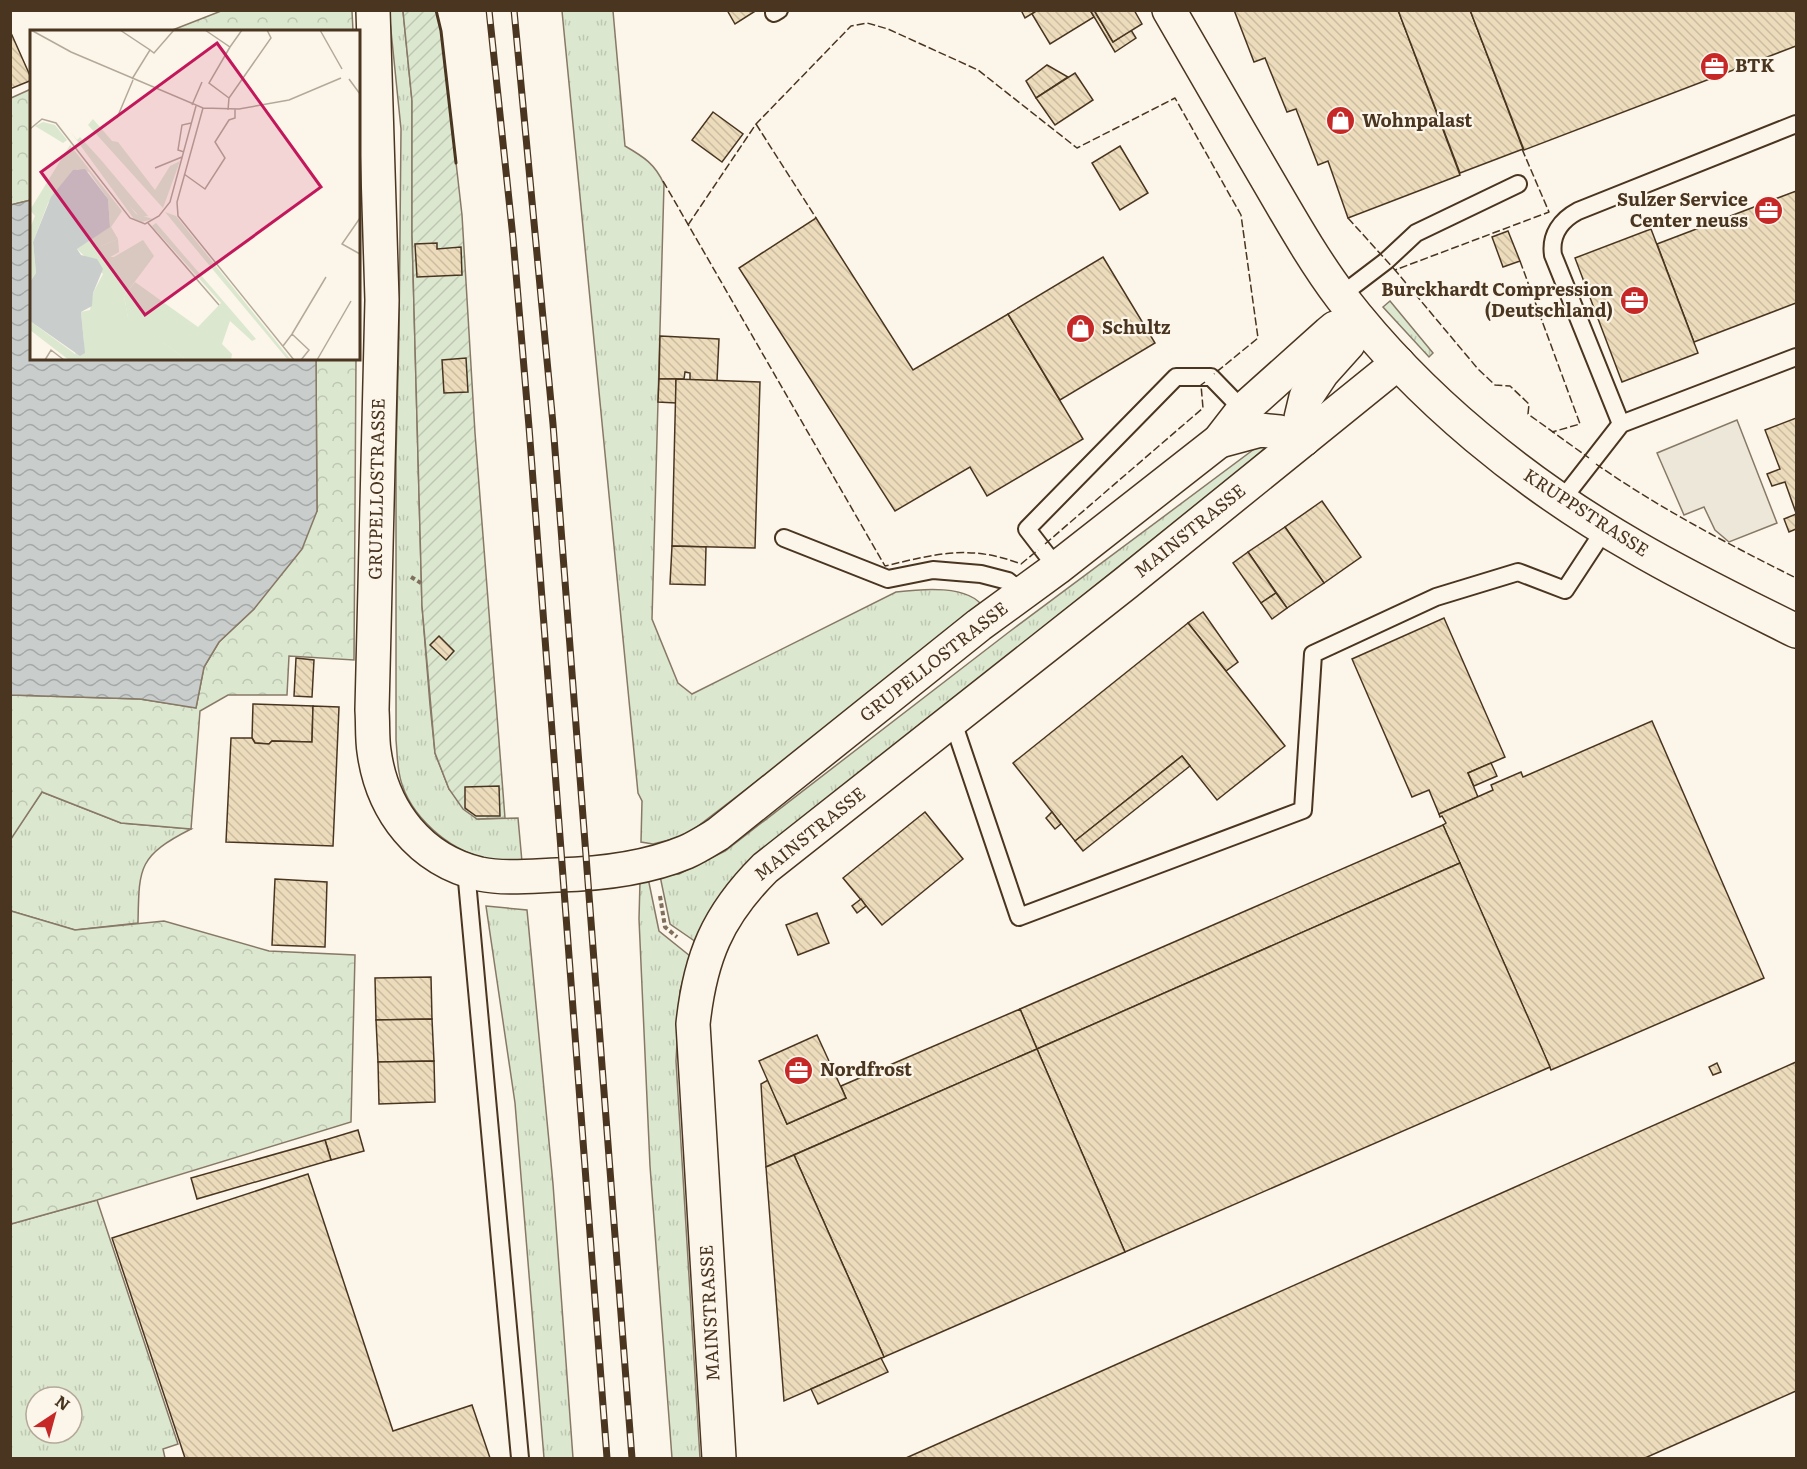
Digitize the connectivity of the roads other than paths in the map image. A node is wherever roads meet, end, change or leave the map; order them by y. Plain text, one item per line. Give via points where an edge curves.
1 (373, 10) edge
2 (1169, 10) edge
3 (1797, 124) edge
4 (1518, 183) dead end
5 (1350, 308) junction
6 (1797, 357) edge
7 (1398, 363) junction
8 (1243, 410) junction
9 (1621, 424) junction
10 (1304, 439) junction
11 (1219, 441) junction
12 (1561, 501) junction
13 (1605, 529) junction
14 (784, 538) dead end
15 (1057, 568) junction
16 (1023, 593) junction
17 (1797, 631) edge
18 (952, 719) junction
19 (466, 870) junction
20 (520, 1458) edge
21 (718, 1458) edge

1 - 19 street, GRUPELLOSTRASSE via 382,300 374,751 380,781 397,817 434,856
2 - 5 street via 1304,241
3 - 9 lane via 1578,211 1558,228 1553,255
4 - 5 lane via 1416,233 1386,261
5 - 7 street
5 - 8 street, GRUPELLOSTRASSE via 1335,328
5 - 10 street via 1348,344 1306,397 1301,418
6 - 9 lane
7 - 10 street, MAINSTRASSE
7 - 12 street, KRUPPSTRASSE via 1474,434
8 - 11 street, GRUPELLOSTRASSE
8 - 15 lane via 1211,377 1176,377 1027,529
9 - 12 lane
10 - 11 street, GRUPELLOSTRASSE via 1260,430
10 - 18 street, MAINSTRASSE
11 - 15 street, GRUPELLOSTRASSE
12 - 13 street, KRUPPSTRASSE
13 - 17 street, KRUPPSTRASSE via 1711,589
13 - 18 lane via 1566,590 1518,572 1436,597 1313,654 1303,810 1019,917
14 - 16 lane via 888,579 933,570 981,574 1008,581
15 - 16 street, GRUPELLOSTRASSE
16 - 19 street, GRUPELLOSTRASSE via 718,834 688,851 647,865 583,875 523,877
18 - 21 street, MAINSTRASSE via 757,876 724,917 705,961 693,1024
19 - 20 lane

